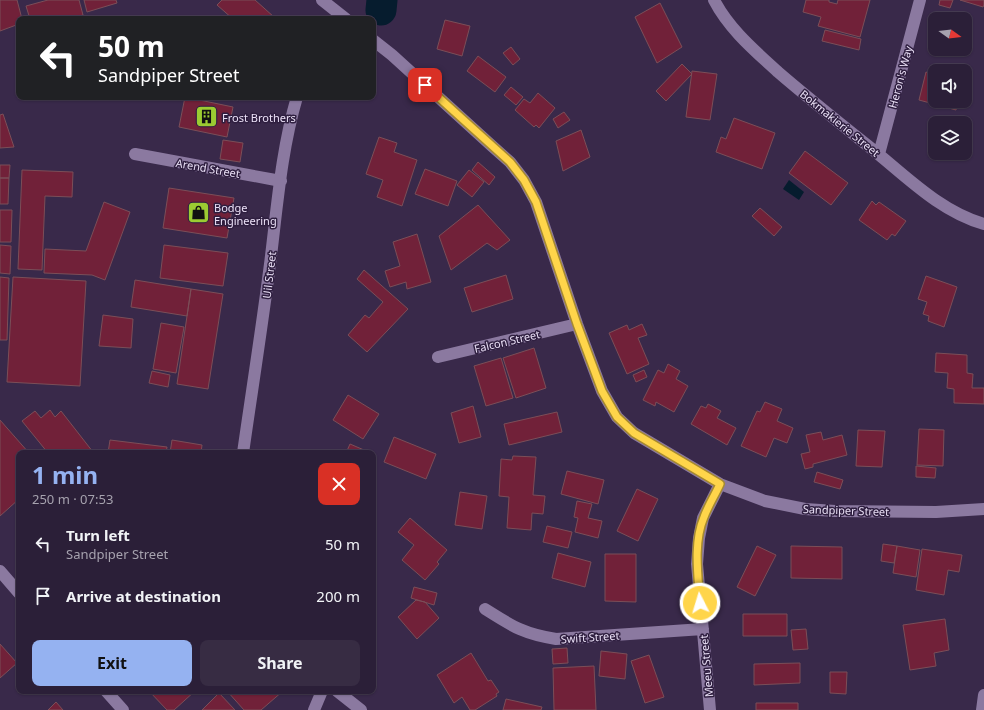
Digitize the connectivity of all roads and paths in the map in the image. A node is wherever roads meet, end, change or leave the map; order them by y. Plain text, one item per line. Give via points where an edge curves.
1 (322, 0) edge
2 (714, 0) edge
3 (920, 0) edge
4 (338, 16) edge
5 (376, 42) edge
6 (295, 100) edge
7 (135, 154) dead end
8 (879, 154) junction
9 (281, 181) junction
10 (984, 224) edge
11 (577, 324) junction
12 (438, 357) dead end
13 (243, 450) edge
14 (720, 484) junction
15 (984, 509) edge
16 (0, 571) edge
17 (16, 590) edge
18 (485, 609) dead end
19 (703, 629) junction
20 (109, 694) edge
21 (321, 694) edge
22 (341, 694) edge
23 (984, 695) edge
24 (123, 710) edge
25 (314, 710) edge
26 (362, 710) edge
27 (710, 710) edge
28 (982, 710) edge

1 - 4 street
2 - 8 street, Bokmakierie Street via 733,29 756,53
3 - 8 street, Heron's Way
5 - 11 street, Sandpiper Street via 510,162 524,180 536,202
6 - 9 street, Uil Street
7 - 9 street, Arend Street
8 - 10 street, Bokmakierie Street via 923,192
9 - 13 street, Uil Street
11 - 12 street, Falcon Street
11 - 14 street, Sandpiper Street via 602,391 617,417 634,433
14 - 15 street, Sandpiper Street via 766,501 835,512 936,512
14 - 19 street, Meeu Street via 703,518 699,538 697,564
16 - 17 street
18 - 19 street, Swift Street via 516,629 533,636 556,639
19 - 27 street, Meeu Street
20 - 24 street
21 - 25 street
22 - 26 street
23 - 28 street

